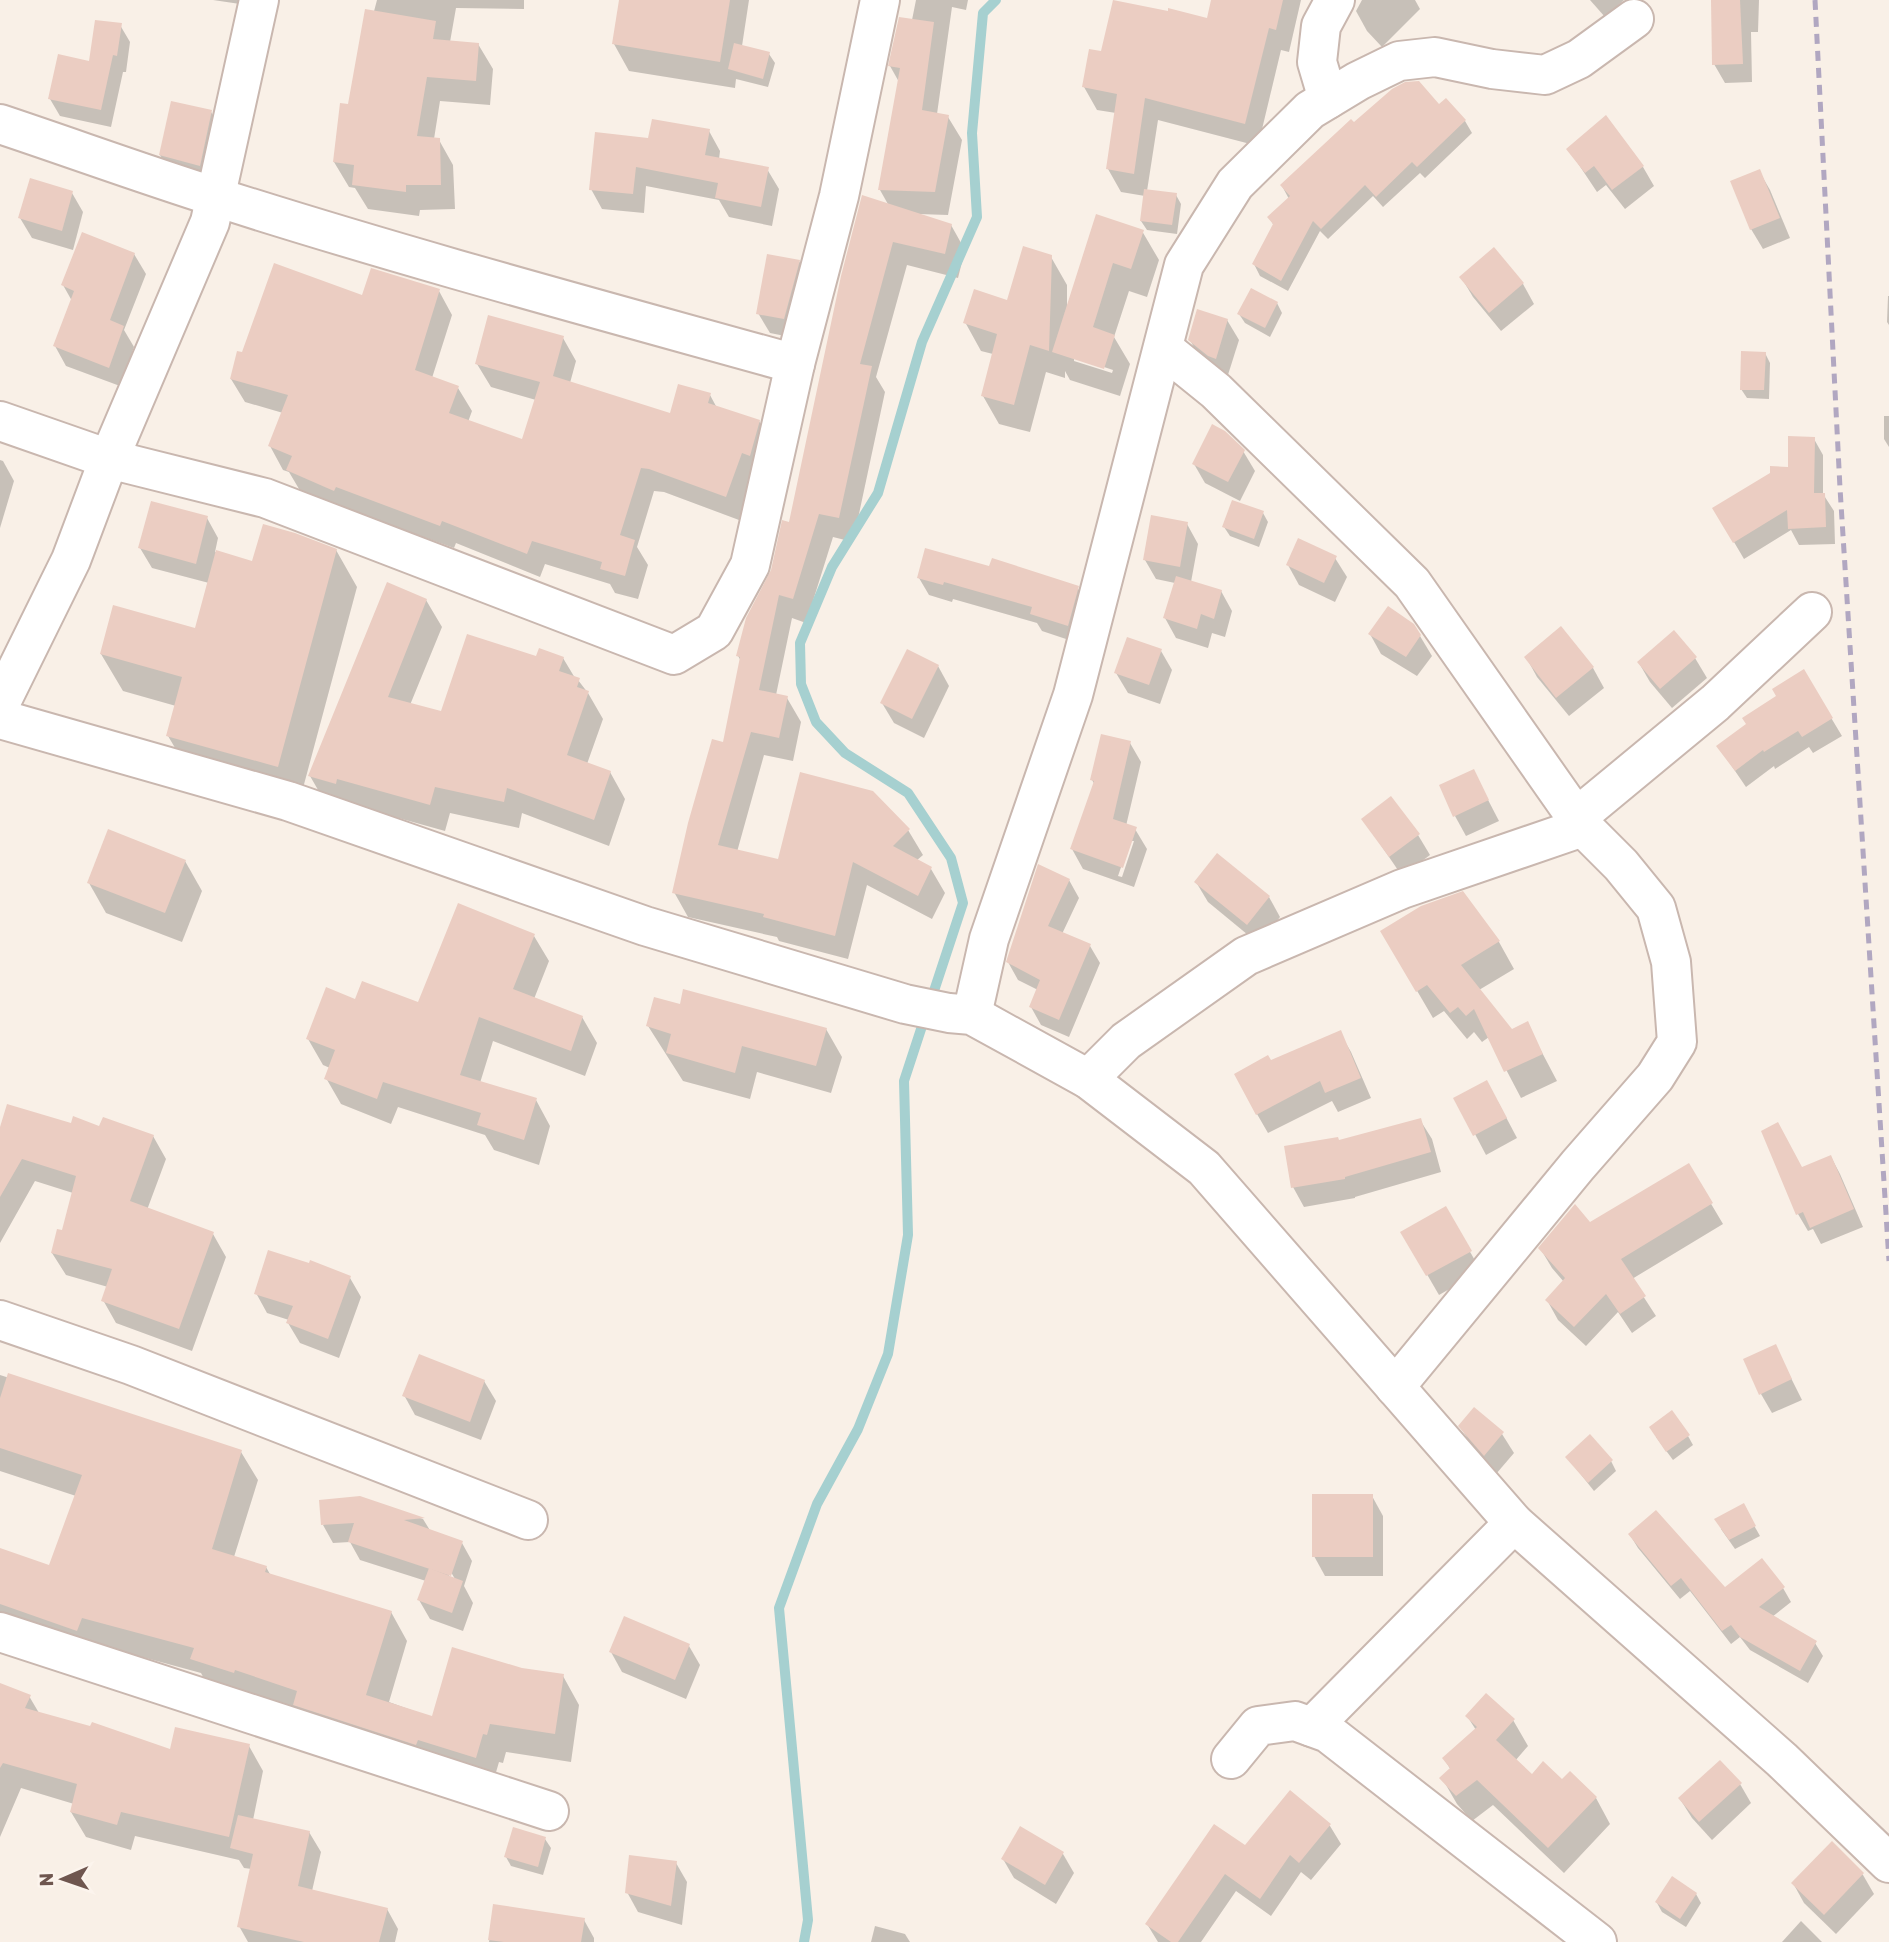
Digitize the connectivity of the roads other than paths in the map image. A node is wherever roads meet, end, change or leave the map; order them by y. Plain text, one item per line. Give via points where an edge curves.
1 (259, 0) edge
2 (880, 0) edge
3 (1335, 0) edge
4 (1634, 19) dead end
5 (1328, 99) junction
6 (0, 124) edge
7 (216, 197) junction
8 (1164, 349) junction
9 (795, 364) junction
10 (0, 421) edge
11 (109, 459) junction
12 (1812, 612) dead end
13 (0, 704) edge
14 (0, 719) edge
15 (1580, 822) junction
16 (960, 1014) junction
17 (1088, 1079) junction
18 (0, 1320) edge
19 (1395, 1387) junction
20 (528, 1520) dead end
21 (1514, 1523) junction
22 (0, 1632) edge
23 (1312, 1727) junction
24 (1231, 1759) dead end
25 (549, 1811) dead end
26 (1889, 1863) edge
27 (1597, 1942) edge

1 - 7 street
2 - 9 street via 839,196
3 - 5 street via 1321,26 1317,62
4 - 5 street via 1579,59 1545,75 1435,57 1399,61
5 - 8 street via 1310,110 1236,184 1184,265
6 - 7 street
7 - 9 street via 490,280
7 - 11 street via 210,222
8 - 15 street via 1216,391 1412,583
8 - 16 street via 1073,695
9 - 11 street via 750,565 714,631 674,655 265,498
10 - 11 street
11 - 13 street via 71,560
12 - 15 street
14 - 16 street via 288,801 645,926 905,1004
15 - 17 street via 1402,889 1246,956 1126,1041
15 - 19 street via 1656,908 1671,962 1677,1042 1655,1077
16 - 17 street
17 - 19 street via 1204,1168
18 - 20 street via 131,1365
19 - 21 street
21 - 23 street
21 - 26 street via 1782,1760
22 - 25 street
23 - 24 street via 1294,1721 1258,1726
23 - 27 street via 1328,1732

